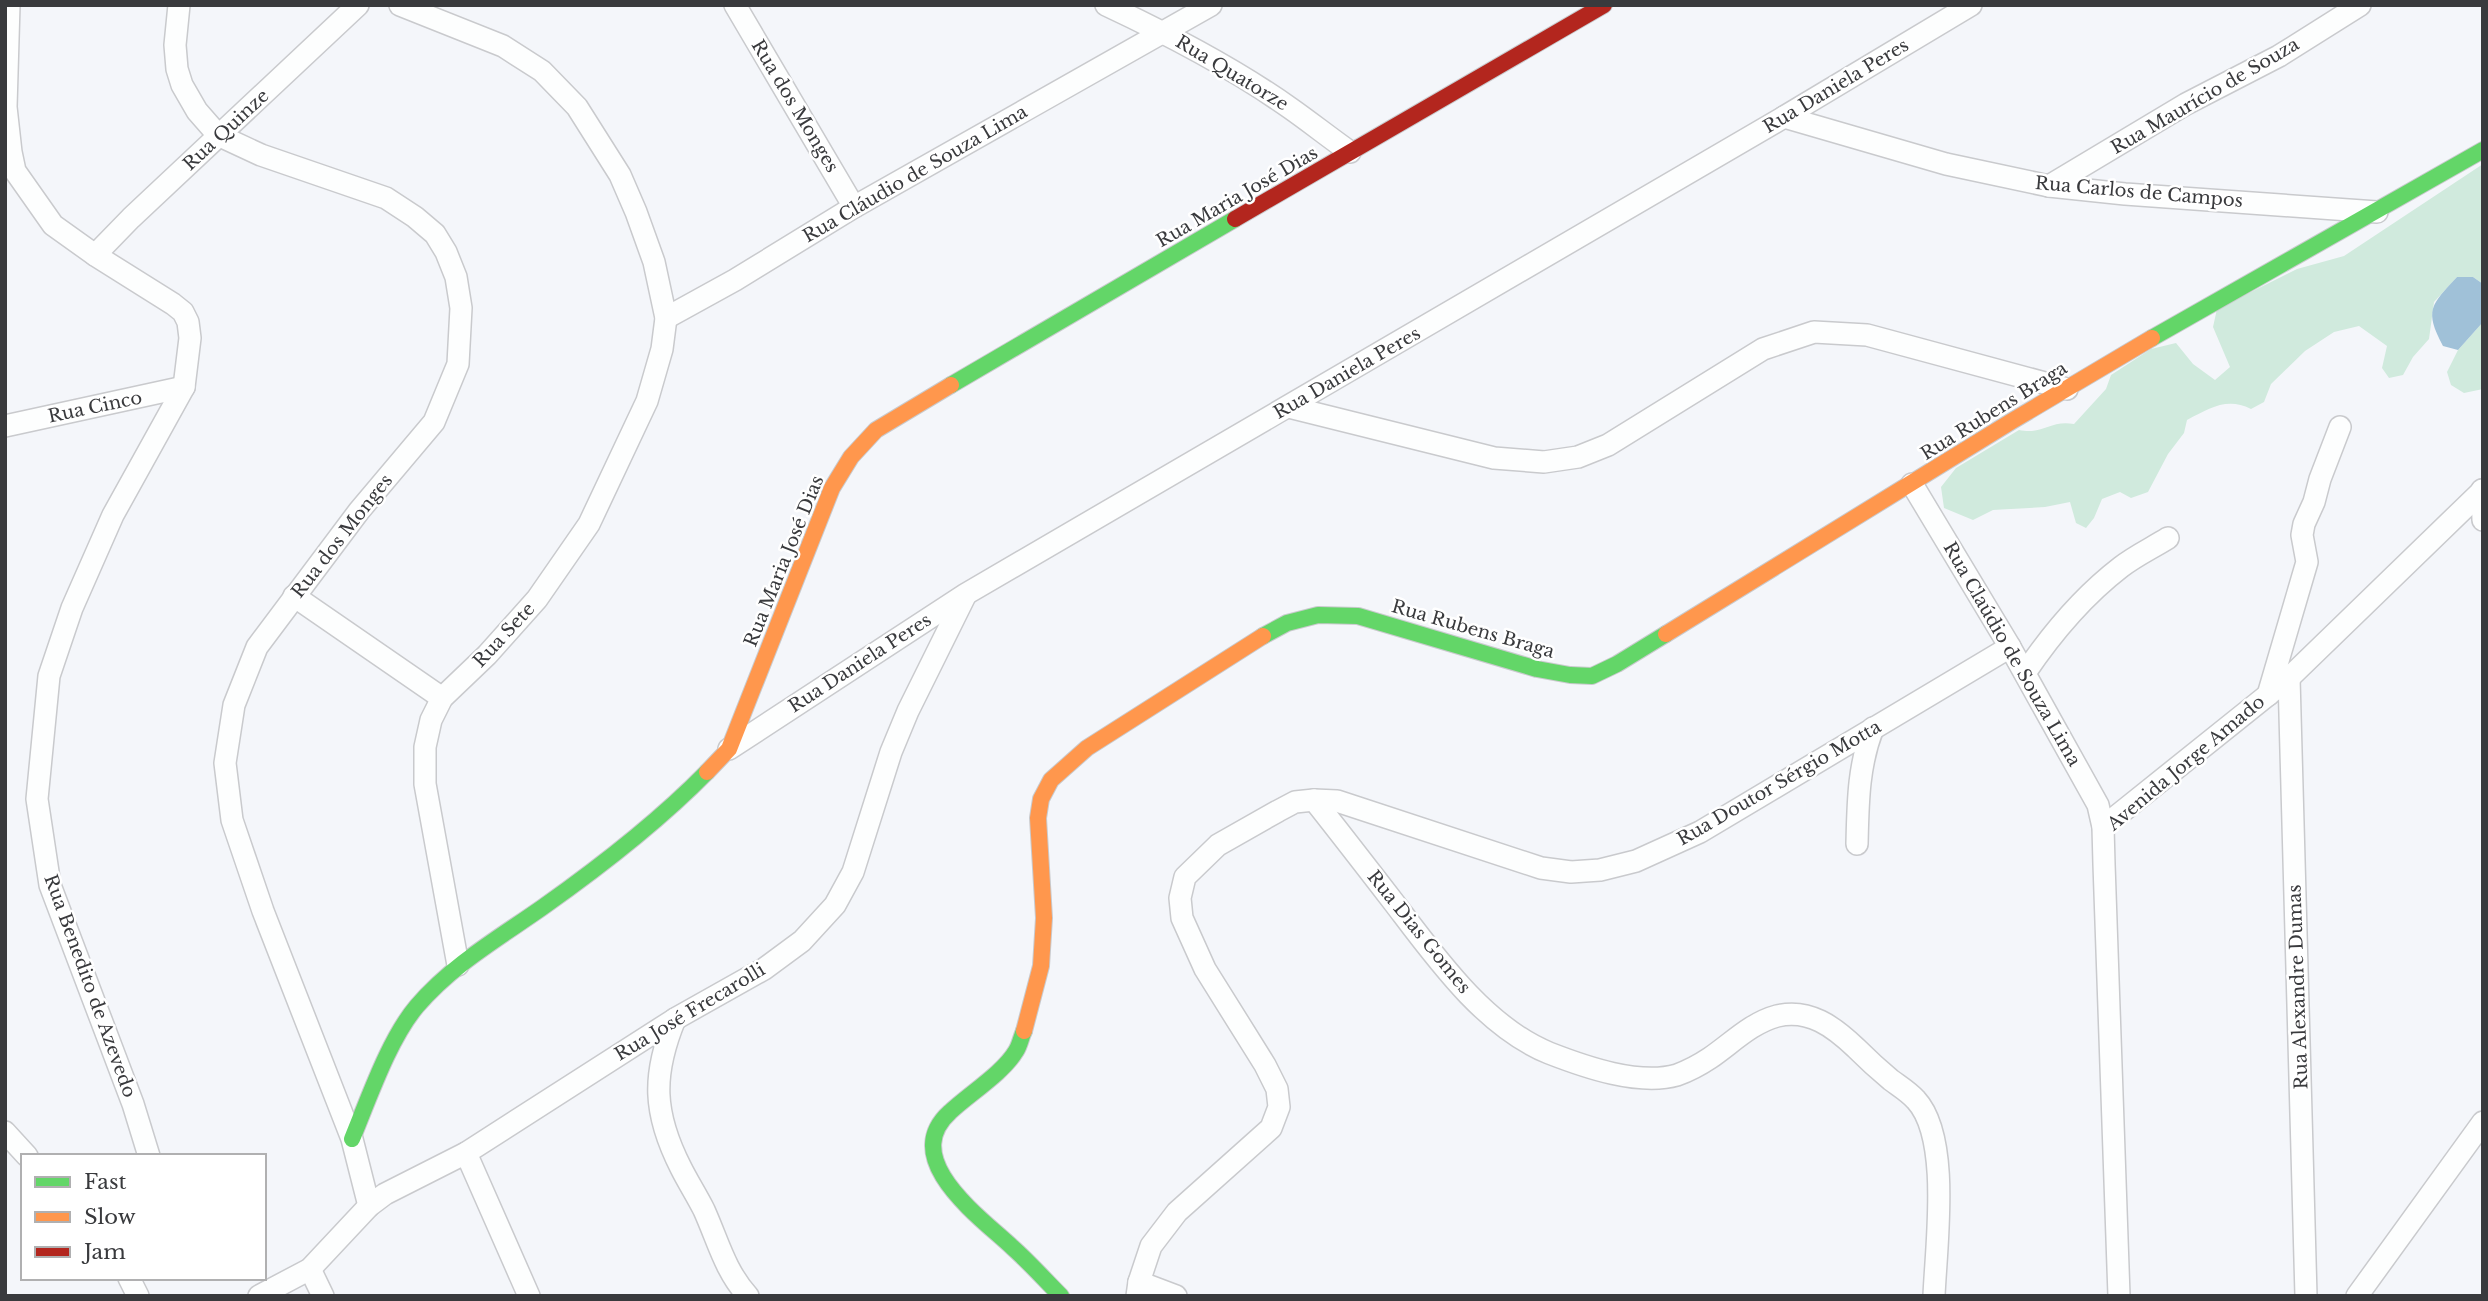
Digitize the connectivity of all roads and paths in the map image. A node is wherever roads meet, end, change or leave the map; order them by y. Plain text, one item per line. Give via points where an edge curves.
1 (9, 5) edge
2 (179, 5) edge
3 (358, 5) edge
4 (400, 5) edge
5 (735, 5) edge
6 (1107, 5) edge
7 (1211, 5) edge
8 (1604, 5) edge
9 (1971, 5) edge
10 (2360, 5) edge
11 (1164, 32) junction
12 (1784, 117) junction
13 (218, 135) junction
14 (2483, 150) edge
15 (1350, 152) junction
16 (2049, 186) junction
17 (855, 207) junction
18 (2377, 212) junction
19 (95, 255) junction
20 (666, 318) junction
21 (184, 387) junction
22 (2067, 389) junction
23 (1289, 407) junction
24 (5, 426) edge
25 (2340, 427) dead end
26 (1912, 484) junction
27 (2483, 490) edge
28 (2483, 520) edge
29 (2168, 538) dead end
30 (966, 594) junction
31 (294, 596) junction
32 (2010, 647) junction
33 (2025, 673) junction
34 (2289, 678) junction
35 (2268, 695) junction
36 (442, 698) junction
37 (1873, 729) junction
38 (729, 749) junction
39 (1314, 800) junction
40 (2103, 827) junction
41 (1857, 844) dead end
42 (458, 965) junction
43 (675, 1018) junction
44 (2483, 1122) edge
45 (5, 1132) edge
46 (352, 1139) junction
47 (466, 1153) junction
48 (25, 1154) edge
49 (148, 1154) edge
50 (369, 1206) junction
51 (310, 1269) junction
52 (131, 1280) edge
53 (1138, 1289) edge
54 (138, 1296) edge
55 (259, 1296) edge
56 (323, 1296) edge
57 (530, 1296) edge
58 (748, 1296) edge
59 (1061, 1296) edge
60 (1176, 1296) edge
61 (1934, 1296) edge
62 (2119, 1296) edge
63 (2306, 1296) edge
64 (2357, 1296) edge

1 - 19 street, Rua Benedito de Azevedo via 6,107 15,171 53,225
2 - 13 street, Rua dos Monges via 177,69 197,111
3 - 13 street, Rua Quinze
4 - 20 street via 503,46 542,71 577,107 620,175 636,212 654,262
5 - 17 street, Rua dos Monges
6 - 11 street, Rua Quatorze
7 - 11 street, Rua Cláudio de Souza Lima
8 - 15 street, Rua Maria José Dias
9 - 12 street, Rua Daniela Peres
10 - 16 street, Rua Maurício de Souza
11 - 15 street, Rua Quatorze via 1289,107
11 - 17 street, Rua Cláudio de Souza Lima
12 - 16 street, Rua Carlos de Campos via 1946,164
12 - 23 street, Rua Daniela Peres
13 - 19 street, Rua Quinze
13 - 31 street, Rua dos Monges via 261,155 386,198 435,234 456,277 461,308 458,364 434,422
14 - 18 street, Rua Rubens Braga
15 - 38 street, Rua Maria José Dias via 876,430 851,457 832,488
16 - 18 street, Rua Carlos de Campos
17 - 20 street, Rua Cláudio de Souza Lima
18 - 22 street, Rua Rubens Braga
19 - 21 street, Rua Benedito de Azevedo via 183,312 190,338
20 - 36 street, Rua Sete via 647,401 589,524 537,599
21 - 24 street, Rua Cinco
21 - 49 street, Rua Benedito de Azevedo via 113,515 72,608 49,676 37,799 50,885
22 - 23 street via 1867,335 1814,332 1763,349 1608,445 1578,457 1544,462 1494,458
22 - 26 street, Rua Rubens Braga
23 - 30 street, Rua Daniela Peres
25 - 35 street via 2304,524 2306,562
26 - 32 street, Rua Claúdio de Souza Lima
26 - 59 street, Rua Rubens Braga via 1592,676 1537,669 1358,616 1318,615 1287,623 1253,641 1087,748 1051,780 1038,818 1044,918 1041,966 1029,1017 1016,1051 935,1130 933,1149 943,1178 959,1199
27 - 28 street
27 - 34 street, Avenida Jorge Amado
29 - 33 street via 2122,566 2084,598
30 - 38 street, Rua Daniela Peres
30 - 43 street, Rua José Frecarolli via 908,711 853,872 835,905 802,941 764,969
31 - 36 street
31 - 46 street, Rua dos Monges via 257,647 234,705 225,763 232,820
32 - 33 street, Rua Claúdio de Souza Lima
32 - 37 street, Rua Doutor Sérgio Motta
33 - 40 street, Rua Claúdio de Souza Lima via 2098,805
34 - 35 street, Avenida Jorge Amado
34 - 63 street, Rua Alexandre Dumas
35 - 40 street, Avenida Jorge Amado
36 - 42 street, Rua Sete via 425,747 425,784
37 - 39 street, Rua Doutor Sérgio Motta via 1700,832 1636,861 1600,870 1541,868 1337,801
37 - 41 street via 1860,773
38 - 42 street, Rua Maria José Dias via 634,839
39 - 53 street, Rua Doutor Sérgio Motta via 1286,807 1218,845 1185,877 1182,918 1205,970 1265,1065 1277,1089 1279,1107 1271,1128 1177,1212 1151,1246
39 - 61 street, Rua Dias Gomes via 1435,957 1516,1037 1549,1053 1617,1075 1652,1078 1677,1074 1709,1059 1753,1026 1777,1016 1799,1014 1822,1021 1850,1042 1916,1100 1930,1120 1938,1188
40 - 62 street, Avenida Jorge Amado
42 - 46 street, Rua Maria José Dias via 416,1007 392,1047
43 - 47 street, Rua José Frecarolli
43 - 58 street via 659,1068 658,1102 664,1132 700,1200 723,1259
44 - 64 street
45 - 48 street
46 - 50 street, Rua dos Monges
47 - 50 street, Rua José Frecarolli
47 - 57 street
50 - 51 street, Rua José Frecarolli
51 - 55 street, Rua José Frecarolli
51 - 56 street
52 - 54 street
53 - 60 street

